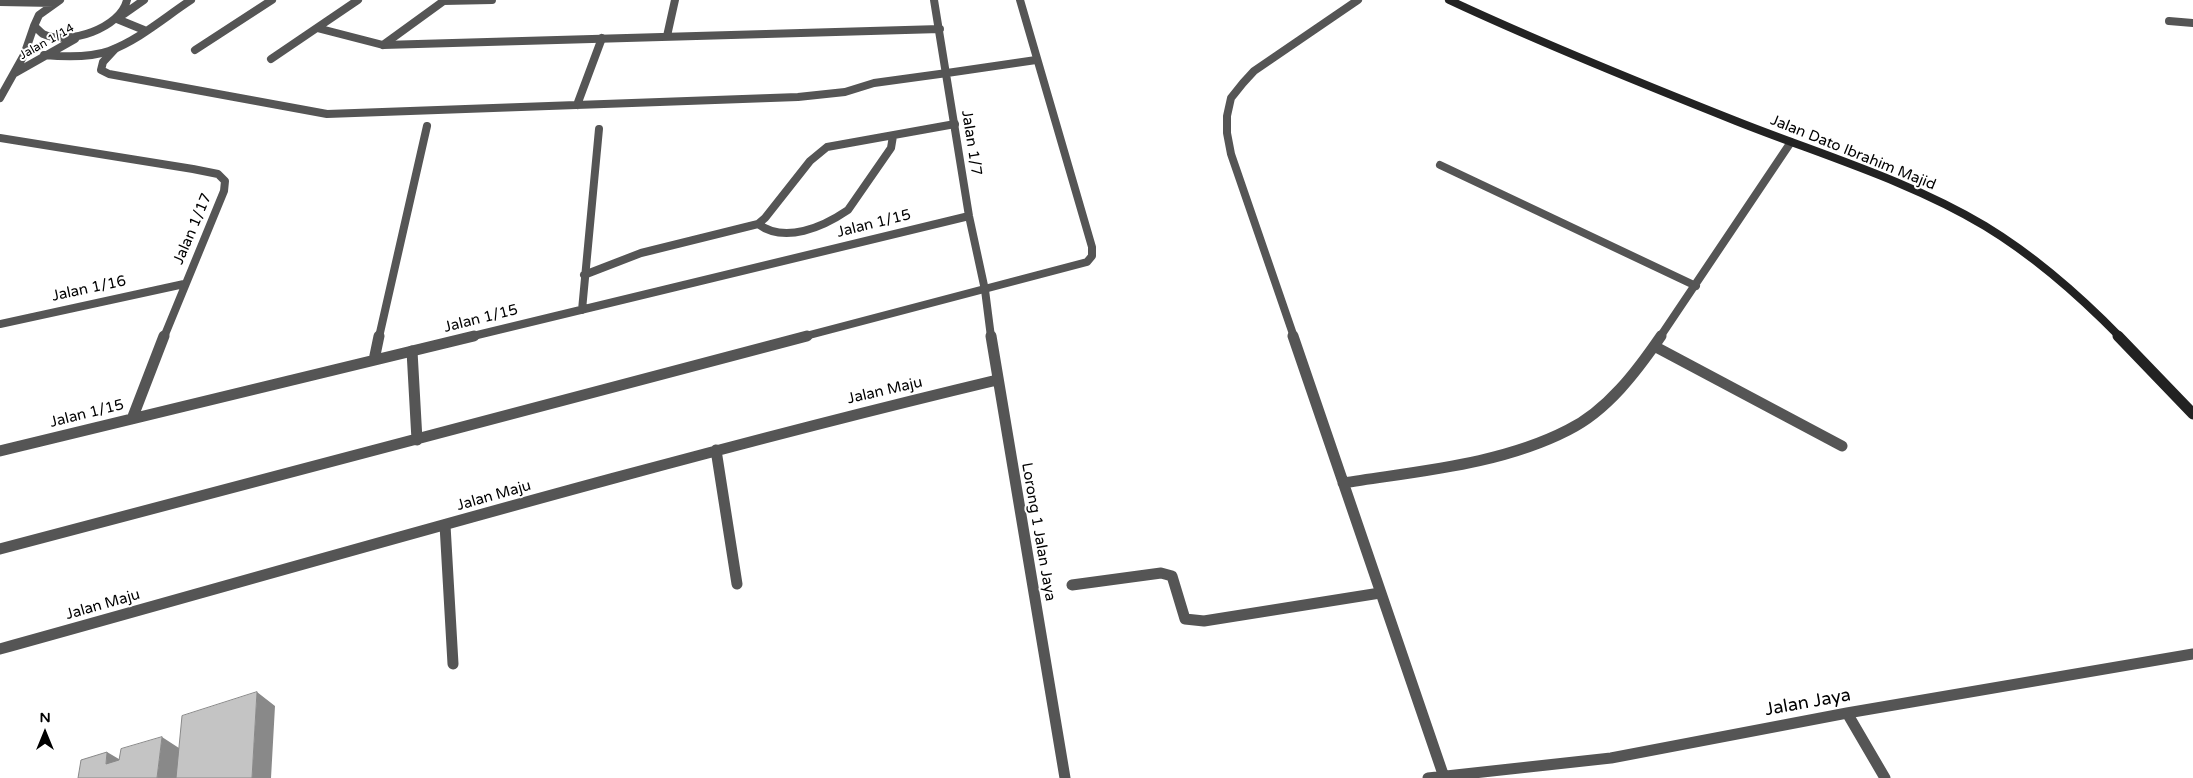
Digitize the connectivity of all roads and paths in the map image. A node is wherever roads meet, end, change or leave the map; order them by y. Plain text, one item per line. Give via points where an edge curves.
1 (127, 0) edge
2 (144, 0) edge
3 (191, 0) edge
4 (272, 0) edge
5 (358, 0) edge
6 (492, 0) edge
7 (675, 0) edge
8 (934, 0) edge
9 (1020, 0) edge
10 (1358, 0) edge
11 (1449, 0) edge
12 (444, 1) edge
13 (0, 2) edge
14 (57, 2) edge
15 (117, 18) junction
16 (2169, 20) dead end
17 (2193, 24) edge
18 (34, 26) junction
19 (317, 28) junction
20 (940, 29) junction
21 (144, 30) junction
22 (90, 32) junction
23 (667, 36) junction
24 (602, 38) junction
25 (383, 45) junction
26 (114, 49) junction
27 (195, 50) dead end
28 (44, 55) junction
29 (272, 59) dead end
30 (1036, 60) junction
31 (16, 73) junction
32 (947, 73) junction
33 (0, 98) edge
34 (577, 105) junction
35 (955, 124) junction
36 (427, 126) dead end
37 (599, 129) dead end
38 (892, 136) junction
39 (0, 138) edge
40 (1791, 142) junction
41 (1440, 165) dead end
42 (969, 216) junction
43 (758, 224) junction
44 (584, 275) junction
45 (184, 284) junction
46 (1696, 286) junction
47 (985, 290) junction
48 (582, 310) junction
49 (0, 324) edge
50 (1654, 346) junction
51 (412, 351) junction
52 (374, 360) junction
53 (997, 380) junction
54 (2193, 414) edge
55 (132, 419) junction
56 (417, 440) junction
57 (1842, 446) dead end
58 (716, 450) junction
59 (0, 451) edge
60 (1343, 483) junction
61 (445, 525) junction
62 (0, 549) edge
63 (737, 584) dead end
64 (1072, 585) dead end
65 (1380, 593) junction
66 (0, 649) edge
67 (2193, 654) edge
68 (453, 664) dead end
69 (1847, 713) junction
70 (1444, 777) edge
71 (1065, 778) edge
72 (1428, 778) edge
73 (1885, 778) edge

1 - 15 street via 128,4
2 - 15 street, Jalan 1/14
3 - 21 street
4 - 27 street
5 - 19 street
6 - 12 street
7 - 23 street
8 - 20 street, Jalan 1/7
9 - 30 street
10 - 60 street via 1254,71 1231,98 1227,116 1231,154
11 - 40 street, Jalan Dato Ibrahim Majid via 1589,62
12 - 25 street
13 - 14 street
14 - 18 street, Jalan 1/14 via 39,14
15 - 21 street
15 - 22 street, Jalan 1/14
16 - 17 street
18 - 22 street via 46,36 74,36
18 - 31 street, Jalan 1/14
19 - 25 street
19 - 29 street
20 - 23 street
20 - 32 street, Jalan 1/7
21 - 26 street
22 - 28 street, Jalan 1/14
23 - 24 street
24 - 25 street
24 - 34 street
26 - 28 street via 62,57
26 - 34 street via 103,62 101,70 109,74 327,114
28 - 31 street, Jalan 1/14
30 - 32 street
30 - 47 street via 1092,256 1088,262 1076,266
31 - 33 street, Jalan 1/14
32 - 34 street via 874,83 820,96
32 - 35 street, Jalan 1/7
35 - 38 street
35 - 42 street, Jalan 1/7
36 - 52 street
37 - 44 street
38 - 43 street via 827,147 817,153
38 - 43 street via 891,148 848,210 839,217 795,233 768,231
39 - 45 street, Jalan 1/17 via 218,174 225,182 224,191
40 - 46 street
40 - 54 street, Jalan Dato Ibrahim Majid via 1922,195 2011,242 2063,283
41 - 46 street
42 - 47 street, Jalan 1/7
42 - 48 street, Jalan 1/15
43 - 44 street via 642,253
44 - 48 street
45 - 49 street, Jalan 1/16
45 - 55 street, Jalan 1/17
46 - 50 street
47 - 53 street, Lorong 1 Jalan Jaya
47 - 56 street
48 - 51 street, Jalan 1/15
50 - 57 street
50 - 60 street via 1619,390 1569,430 1504,456
51 - 52 street, Jalan 1/15
51 - 56 street
52 - 55 street, Jalan 1/15
53 - 58 street, Jalan Maju via 842,416
53 - 71 street, Lorong 1 Jalan Jaya
55 - 59 street, Jalan 1/15
56 - 62 street
58 - 61 street, Jalan Maju
58 - 63 street
60 - 65 street
61 - 66 street, Jalan Maju
61 - 68 street
64 - 65 street via 1161,573 1172,576 1185,619 1204,621
65 - 70 street
67 - 69 street, Jalan Jaya
69 - 70 street, Jalan Jaya via 1611,758
69 - 73 street
70 - 72 street, Jalan Jaya

